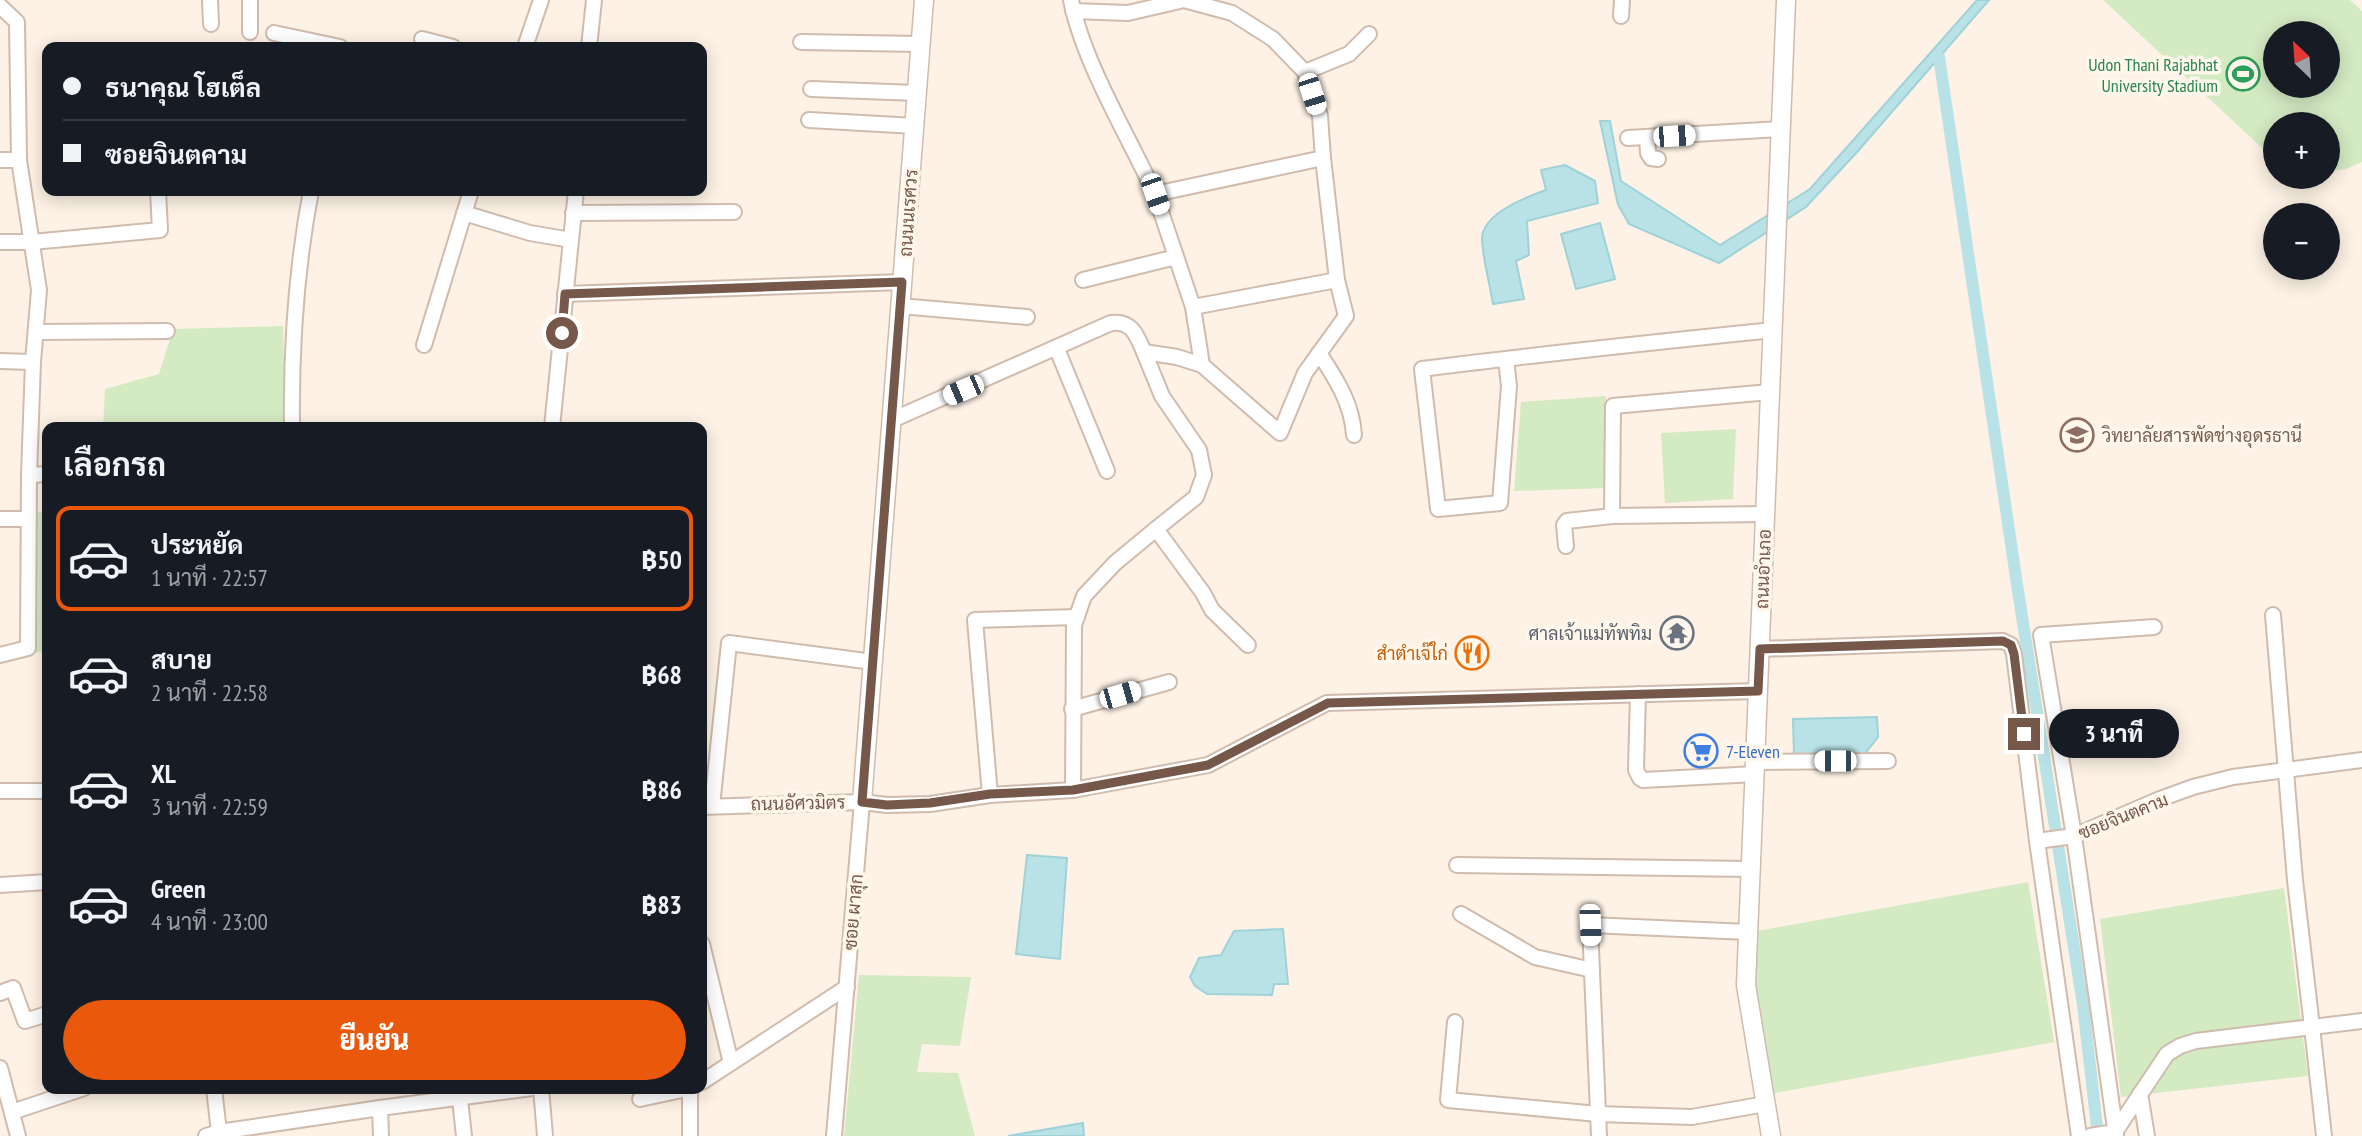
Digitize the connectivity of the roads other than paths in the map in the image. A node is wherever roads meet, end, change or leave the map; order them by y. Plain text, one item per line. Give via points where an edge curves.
1 (210, 0) edge
2 (250, 0) edge
3 (541, 0) edge
4 (594, 0) edge
5 (924, 0) edge
6 (1622, 0) edge
7 (1786, 0) edge
8 (0, 6) edge
9 (1072, 6) edge
10 (1621, 16) dead end
11 (211, 24) dead end
12 (250, 32) dead end
13 (274, 33) dead end
14 (1369, 34) dead end
15 (422, 39) dead end
16 (316, 42) edge
17 (434, 42) edge
18 (527, 42) edge
19 (590, 42) edge
20 (801, 42) dead end
21 (921, 44) junction
22 (1305, 72) junction
23 (811, 89) dead end
24 (917, 93) junction
25 (809, 120) dead end
26 (915, 127) junction
27 (1781, 129) junction
28 (1647, 137) junction
29 (1628, 138) dead end
30 (1324, 158) junction
31 (1658, 159) dead end
32 (0, 160) edge
33 (19, 160) junction
34 (1155, 194) junction
35 (158, 196) edge
36 (310, 196) edge
37 (469, 196) edge
38 (575, 196) edge
39 (734, 212) dead end
40 (464, 213) junction
41 (573, 214) junction
42 (571, 240) junction
43 (0, 242) edge
44 (32, 242) junction
45 (1176, 257) junction
46 (1083, 280) dead end
47 (1337, 281) junction
48 (902, 282) junction
49 (565, 294) junction
50 (901, 306) junction
51 (1193, 307) junction
52 (1027, 317) dead end
53 (1773, 330) junction
54 (167, 331) dead end
55 (37, 332) junction
56 (424, 345) dead end
57 (1057, 349) junction
58 (1144, 352) junction
59 (1319, 353) junction
60 (1506, 359) junction
61 (0, 361) edge
62 (33, 362) junction
63 (1202, 365) junction
64 (1770, 392) junction
65 (892, 420) junction
66 (292, 422) edge
67 (552, 422) edge
68 (1354, 435) dead end
69 (1107, 471) dead end
70 (42, 474) edge
71 (29, 475) junction
72 (1765, 514) junction
73 (1612, 516) junction
74 (0, 519) edge
75 (28, 519) junction
76 (1156, 529) junction
77 (1566, 546) dead end
78 (2273, 615) dead end
79 (1077, 617) junction
80 (2154, 628) dead end
81 (1248, 645) dead end
82 (1760, 649) junction
83 (0, 655) edge
84 (873, 662) junction
85 (1168, 682) dead end
86 (1758, 691) junction
87 (1638, 694) junction
88 (1072, 709) junction
89 (2362, 760) edge
90 (1888, 761) dead end
91 (1755, 768) junction
92 (2285, 770) junction
93 (1073, 790) junction
94 (0, 791) edge
95 (42, 791) edge
96 (990, 794) junction
97 (862, 802) junction
98 (707, 807) edge
99 (2071, 837) junction
100 (2043, 841) junction
101 (1457, 865) dead end
102 (1751, 869) junction
103 (42, 882) edge
104 (0, 886) edge
105 (1461, 914) dead end
106 (1748, 932) junction
107 (707, 965) edge
108 (1592, 970) junction
109 (847, 986) junction
110 (0, 993) edge
111 (42, 1016) edge
112 (1455, 1021) dead end
113 (2362, 1021) edge
114 (2312, 1027) junction
115 (731, 1063) junction
116 (0, 1068) edge
117 (707, 1079) edge
118 (66, 1094) edge
119 (214, 1094) edge
120 (455, 1094) edge
121 (460, 1094) edge
122 (542, 1094) edge
123 (663, 1094) edge
124 (691, 1094) edge
125 (2140, 1094) junction
126 (640, 1098) dead end
127 (1765, 1104) junction
128 (380, 1108) junction
129 (12, 1112) junction
130 (1598, 1114) junction
131 (212, 1134) edge
132 (2115, 1134) edge
133 (18, 1136) edge
134 (381, 1136) edge
135 (464, 1136) edge
136 (545, 1136) edge
137 (690, 1136) edge
138 (834, 1136) edge
139 (1600, 1136) edge
140 (1771, 1136) edge
141 (2079, 1136) edge
142 (2090, 1136) edge
143 (2147, 1136) edge
144 (2324, 1136) edge

1 - 11 street
2 - 12 street
3 - 18 street
4 - 19 street
5 - 21 street, ถนนนเรศวร
6 - 10 street
7 - 27 street, ถนนอำเภอ
8 - 33 street via 17,22
9 - 22 street via 1128,13 1184,0 1232,13 1273,39
9 - 34 street via 1096,72
13 - 16 street
14 - 22 street via 1349,54
15 - 17 street
20 - 21 street
21 - 24 street, ถนนนเรศวร
22 - 30 street via 1320,116
23 - 24 street
24 - 26 street, ถนนนเรศวร
25 - 26 street
26 - 48 street, ถนนนเรศวร
27 - 28 street
27 - 53 street, ถนนอำเภอ
28 - 29 street
28 - 31 street via 1648,153
30 - 34 street
30 - 47 street
32 - 33 street
33 - 44 street
34 - 45 street
35 - 44 street via 160,229
36 - 66 street via 300,248 292,342
37 - 40 street
38 - 41 street
39 - 41 street
40 - 42 street
40 - 56 street
41 - 42 street
42 - 49 street
43 - 44 street
44 - 55 street via 39,290
45 - 46 street
45 - 51 street
47 - 51 street
47 - 59 street via 1346,316
48 - 49 street
48 - 50 street, ถนนนเรศวร
49 - 67 street
50 - 52 street
50 - 65 street, ถนนนเรศวร
51 - 63 street
53 - 60 street
53 - 64 street, ถนนอำเภอ
54 - 55 street
55 - 62 street
57 - 58 street via 1120,322 1132,328
57 - 65 street
57 - 69 street
58 - 63 street
58 - 76 street via 1162,396 1199,450 1204,475 1196,496
59 - 63 street via 1305,373 1280,433
59 - 68 street via 1347,401
60 - 60 street via 1422,369 1438,509 1500,503 1509,386
61 - 62 street
62 - 71 street
64 - 72 street, ถนนอำเภอ
64 - 73 street via 1613,406
65 - 84 street, ถนนนเรศวร
70 - 71 street
71 - 75 street
72 - 73 street
72 - 82 street, ถนนอำเภอ
73 - 77 street via 1567,521
74 - 75 street
75 - 83 street via 28,648
76 - 79 street via 1084,596
76 - 81 street via 1212,610
78 - 92 street
79 - 88 street
79 - 96 street via 975,620
80 - 99 street via 2041,635
82 - 86 street, ถนนอำเภอ
82 - 100 street via 2003,641 2011,645
84 - 97 street, ถนนนเรศวร
84 - 98 street via 729,643
85 - 88 street
86 - 87 street, ถนนอัศวมิตร
86 - 91 street, ถนนอำเภอ
87 - 91 street via 1636,770 1640,778
87 - 93 street, ถนนอัศวมิตร via 1328,703 1208,765
88 - 93 street
89 - 92 street, ซอยจินตคาม
90 - 91 street
91 - 102 street, ถนนอำเภอ
92 - 99 street, ซอยจินตคาม via 2193,788
92 - 114 street
93 - 96 street, ถนนอัศวมิตร
94 - 95 street
96 - 97 street, ถนนอัศวมิตร via 930,803
97 - 98 street, ถนนอัศวมิตร
97 - 109 street, ซอย ผาสุก
99 - 100 street, ซอยจินตคาม
99 - 132 street
100 - 141 street
101 - 102 street
102 - 106 street, ถนนอำเภอ
103 - 104 street
105 - 108 street via 1535,957
106 - 108 street via 1590,925
106 - 127 street, ถนนอำเภอ via 1746,985
107 - 115 street
108 - 130 street
109 - 115 street
109 - 138 street, ซอย ผาสุก
110 - 111 street via 13,988 25,1021
112 - 130 street via 1448,1100
113 - 114 street
114 - 125 street via 2180,1046 2166,1054
114 - 144 street
115 - 117 street
116 - 129 street
118 - 129 street
119 - 131 street
120 - 128 street
121 - 135 street
122 - 136 street
123 - 126 street
124 - 137 street
125 - 132 street
125 - 143 street
127 - 130 street via 1692,1117
127 - 140 street, ถนนอำเภอ
128 - 131 street
128 - 134 street
129 - 133 street
130 - 139 street
132 - 142 street

